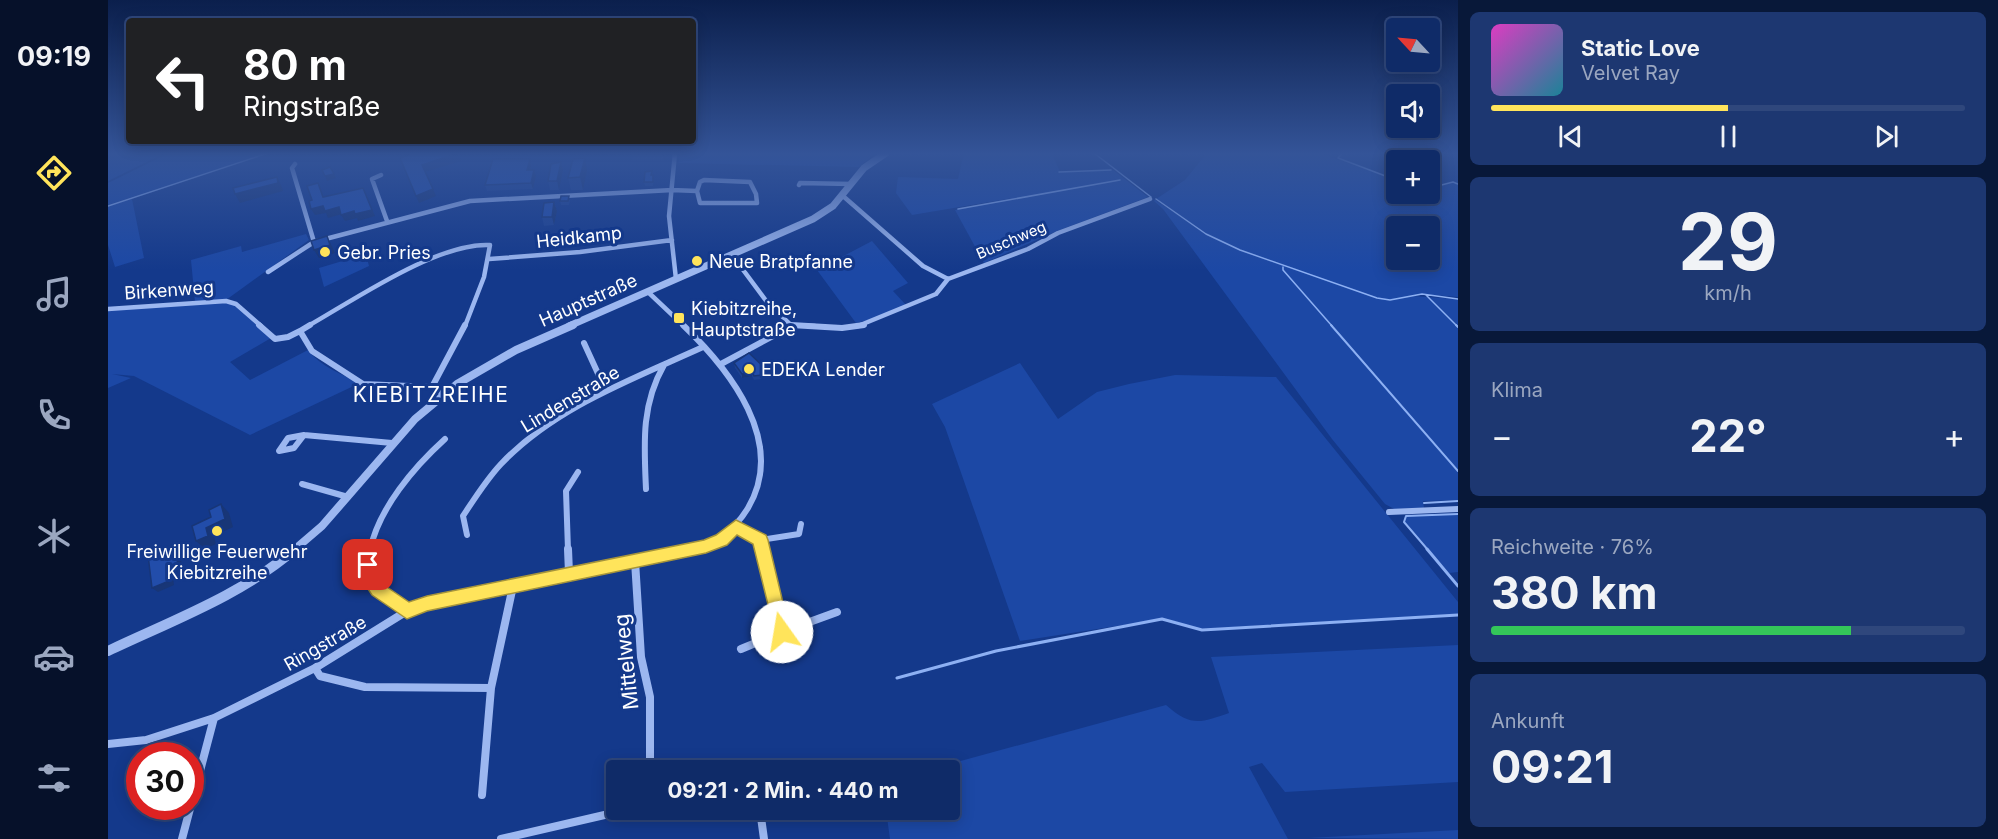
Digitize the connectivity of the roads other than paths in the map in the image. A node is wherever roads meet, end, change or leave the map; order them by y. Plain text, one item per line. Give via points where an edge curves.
1 (299, 192) edge
2 (377, 192) edge
3 (632, 192) edge
4 (672, 192) edge
5 (698, 192) edge
6 (755, 192) edge
7 (846, 192) edge
8 (843, 196) junction
9 (1150, 199) dead end
10 (387, 220) junction
11 (672, 240) junction
12 (314, 242) junction
13 (732, 255) junction
14 (489, 259) junction
15 (268, 272) dead end
16 (676, 279) junction
17 (948, 279) junction
18 (648, 292) junction
19 (108, 309) edge
20 (786, 329) dead end
21 (300, 331) junction
22 (584, 343) dead end
23 (703, 347) junction
24 (722, 364) junction
25 (665, 365) junction
26 (432, 387) junction
27 (606, 391) junction
28 (444, 394) junction
29 (304, 435) dead end
30 (445, 439) dead end
31 (392, 443) junction
32 (578, 472) dead end
33 (302, 484) dead end
34 (646, 489) dead end
35 (348, 497) junction
36 (1458, 509) edge
37 (1389, 513) dead end
38 (801, 524) dead end
39 (736, 527) junction
40 (467, 535) dead end
41 (760, 540) junction
42 (635, 561) junction
43 (568, 573) junction
44 (513, 586) junction
45 (407, 611) junction
46 (837, 612) dead end
47 (782, 632) junction
48 (741, 649) dead end
49 (108, 651) edge
50 (315, 668) junction
51 (491, 688) junction
52 (214, 718) junction
53 (108, 744) edge
54 (650, 760) dead end
55 (482, 795) dead end
56 (606, 815) edge
57 (761, 820) edge
58 (182, 839) edge
59 (501, 839) edge
60 (764, 839) edge

1 - 12 street
2 - 10 street
3 - 10 street via 470,201
4 - 11 street
5 - 6 street via 700,203 757,203
7 - 8 street, Hauptstraße
8 - 13 street, Hauptstraße via 813,219
8 - 17 street via 923,266
9 - 17 street, Buschweg
10 - 12 street
11 - 14 street, Heidkamp
11 - 16 street
12 - 15 street
13 - 16 street, Hauptstraße
13 - 17 street, Buschweg via 767,302 791,325 862,326 936,294
14 - 21 street via 490,245 464,246 434,258
14 - 26 street via 465,329
16 - 18 street, Hauptstraße
18 - 23 street, Ringstraße
18 - 28 street, Hauptstraße via 516,350
19 - 21 street, Birkenweg via 226,301 236,304 275,339
20 - 24 street
21 - 26 street via 312,351 363,384
22 - 27 street
23 - 24 street, Ringstraße
23 - 25 street, Lindenstraße
24 - 39 street, Ringstraße via 752,419 763,465 756,497
25 - 27 street, Lindenstraße
25 - 34 street via 652,383 643,424
26 - 28 street
27 - 40 street, Lindenstraße via 543,429 506,459 463,516
28 - 31 street, Hauptstraße
29 - 31 street
30 - 45 street via 428,452 390,502 369,550 370,580
31 - 35 street, Hauptstraße
32 - 43 street via 566,491
33 - 35 street
35 - 49 street, Hauptstraße via 302,545 255,579
36 - 37 street
38 - 41 street via 799,534
39 - 41 street
39 - 42 street, Ringstraße via 706,546
41 - 47 street
42 - 43 street, Ringstraße
42 - 54 street, Mittelweg via 641,657 650,697
43 - 44 street, Ringstraße
44 - 45 street, Ringstraße via 427,603
44 - 51 street
45 - 50 street, Ringstraße
46 - 47 street
47 - 48 street
50 - 51 street via 320,676 365,687
50 - 52 street, Ringstraße
51 - 55 street
52 - 53 street, Ringstraße via 146,740
52 - 58 street
56 - 59 street
57 - 60 street

